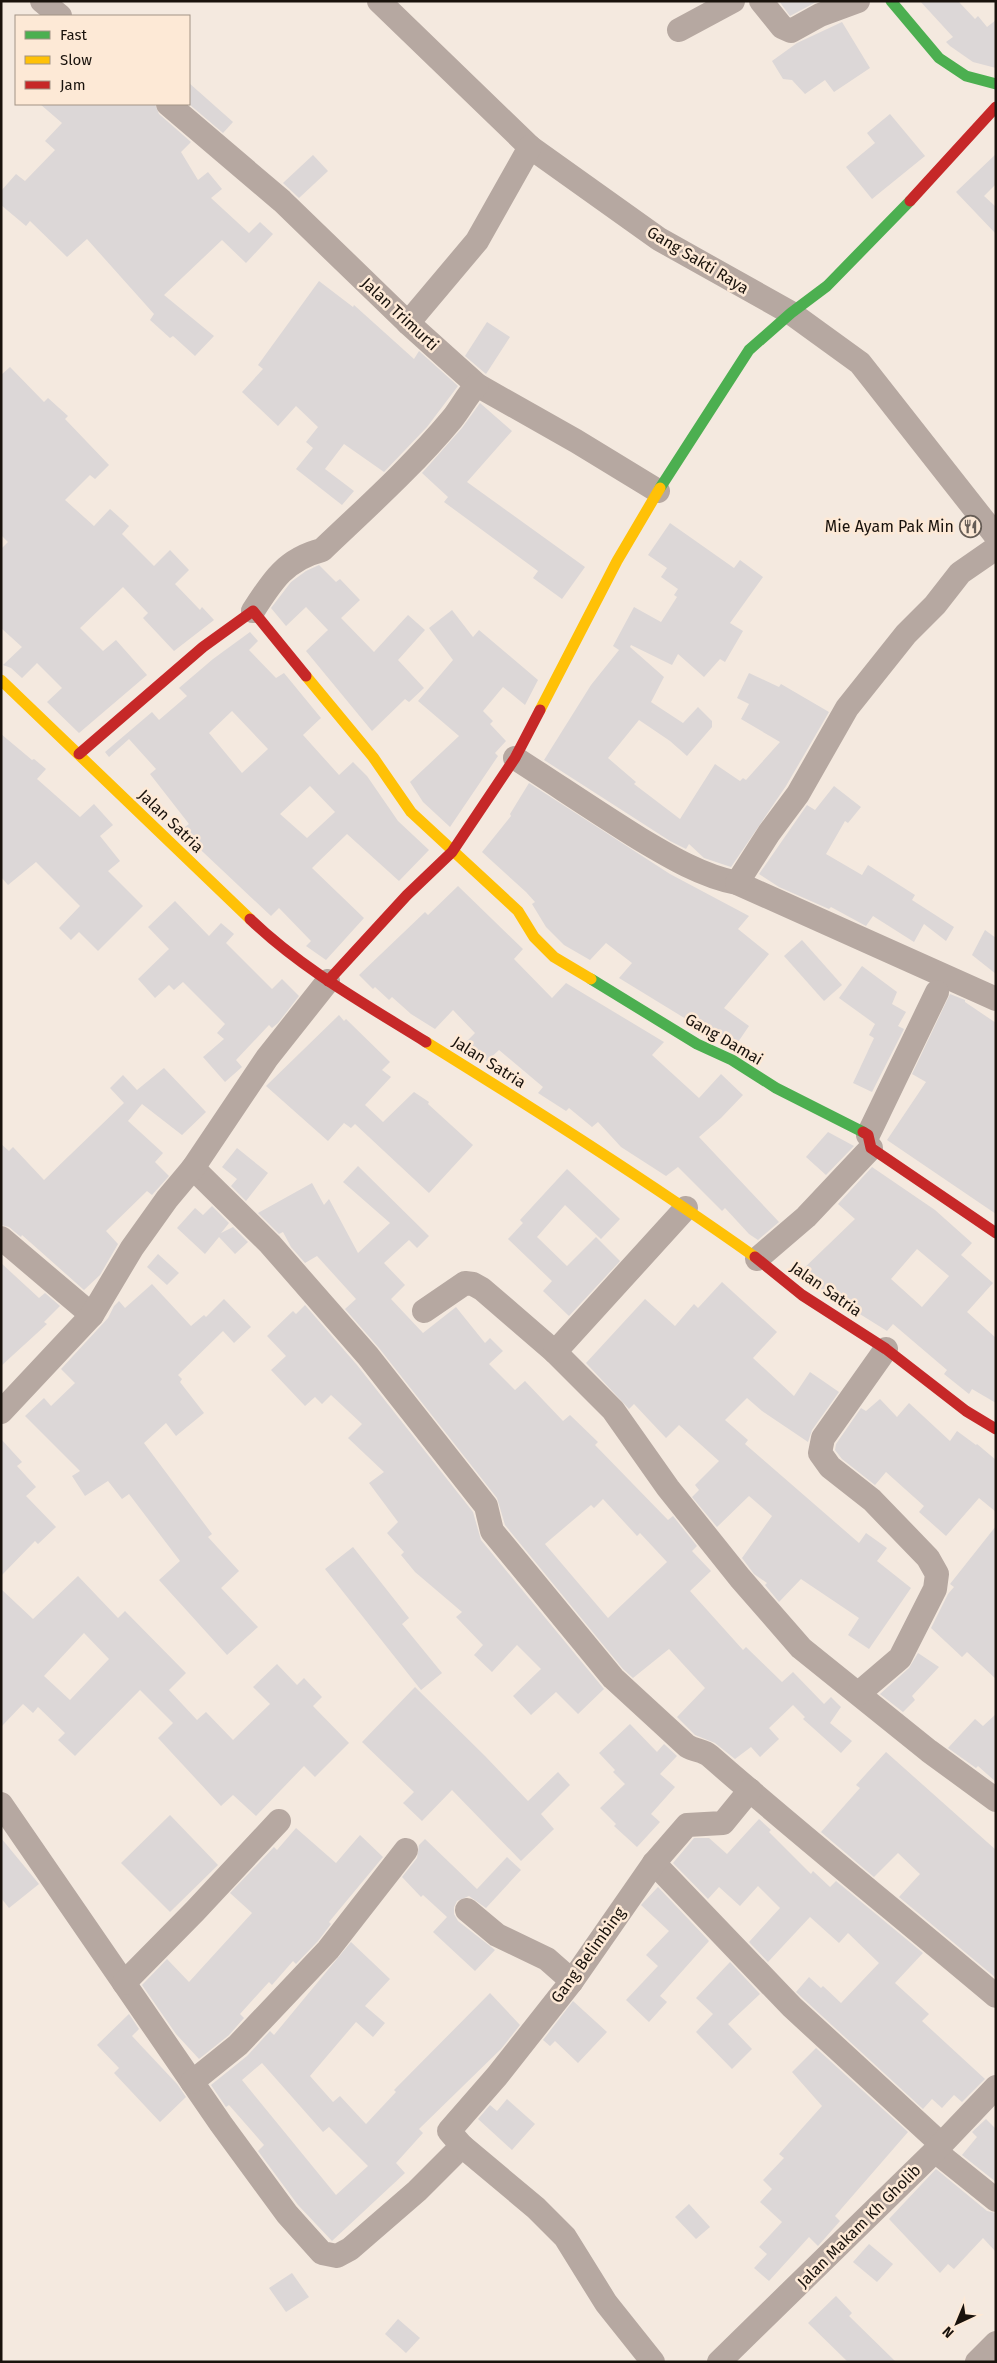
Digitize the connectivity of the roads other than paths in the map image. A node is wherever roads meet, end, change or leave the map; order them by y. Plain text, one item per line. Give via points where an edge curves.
1 (42, 1) edge
2 (379, 1) edge
3 (733, 1) edge
4 (761, 1) edge
5 (858, 1) edge
6 (891, 1) edge
7 (59, 15) edge
8 (680, 30) dead end
9 (996, 84) edge
10 (169, 105) edge
11 (996, 107) edge
12 (530, 147) junction
13 (791, 313) junction
14 (408, 323) junction
15 (477, 385) junction
16 (658, 491) junction
17 (996, 536) edge
18 (996, 548) edge
19 (253, 610) junction
20 (1, 680) edge
21 (80, 754) junction
22 (515, 758) junction
23 (452, 852) junction
24 (737, 883) junction
25 (328, 981) junction
26 (937, 992) dead end
27 (996, 999) edge
28 (869, 1142) junction
29 (193, 1168) junction
30 (686, 1208) junction
31 (996, 1233) edge
32 (1, 1238) edge
33 (757, 1259) junction
34 (424, 1311) dead end
35 (92, 1315) junction
36 (886, 1349) junction
37 (555, 1352) junction
38 (1, 1412) edge
39 (996, 1429) edge
40 (859, 1693) junction
41 (750, 1790) junction
42 (996, 1800) edge
43 (1, 1804) edge
44 (279, 1821) dead end
45 (406, 1850) dead end
46 (654, 1863) junction
47 (467, 1910) dead end
48 (572, 1980) junction
49 (124, 1983) junction
50 (996, 1996) edge
51 (192, 2082) junction
52 (996, 2087) edge
53 (462, 2146) junction
54 (937, 2147) junction
55 (996, 2200) edge
56 (996, 2343) edge
57 (653, 2362) edge
58 (719, 2362) edge
59 (977, 2362) edge

1 - 7 street
2 - 12 street, Gang Sakti Raya
3 - 8 street
4 - 5 street via 782,27 791,31 820,14
6 - 9 main road via 939,58 966,76
10 - 14 street, Jalan Trimurti via 282,200
11 - 13 main road via 827,286
12 - 13 street, Gang Sakti Raya via 659,239
12 - 14 street via 477,241
13 - 16 main road via 749,350
13 - 17 street, Gang Sakti Raya via 860,363
14 - 15 street, Jalan Trimurti
15 - 16 street, Jalan Trimurti
15 - 19 street via 464,399 454,418 405,470 322,550 307,554 276,576
16 - 22 main road
18 - 24 street via 960,573 846,708 798,794 768,833
19 - 21 main road via 203,647
19 - 23 main road, Gang Damai via 373,757 411,812
20 - 21 main road, Jalan Satria
21 - 25 main road, Jalan Satria via 270,938
22 - 23 main road
22 - 24 street via 670,856 721,880
23 - 25 main road via 407,895
23 - 28 main road, Gang Damai via 518,911 534,937 554,957 578,974 697,1044 732,1060
24 - 27 street
25 - 29 street via 266,1058
25 - 30 main road, Jalan Satria
26 - 28 street
28 - 31 main road, Gang Damai
28 - 33 street via 806,1217
29 - 35 street via 132,1248
29 - 41 street via 270,1244 380,1371 486,1506 492,1531 613,1678 686,1746 704,1751
30 - 33 main road, Jalan Satria
30 - 37 street
32 - 35 street
33 - 36 main road, Jalan Satria via 802,1295
34 - 37 street via 465,1283 473,1284
35 - 38 street
36 - 39 main road, Jalan Satria via 966,1411
36 - 40 street via 823,1438 820,1453 830,1467 872,1500 928,1558 936,1574 935,1588 900,1658
37 - 40 street via 612,1410 668,1488 740,1578 802,1648
40 - 42 street via 929,1751
41 - 46 street, Gang Belimbing via 724,1823 687,1825
41 - 50 street
43 - 49 street
44 - 49 street
45 - 51 street via 328,1950 238,2044
46 - 48 street, Gang Belimbing
46 - 54 street via 792,2007
47 - 48 street via 497,1935 547,1959
48 - 53 street, Gang Belimbing via 449,2131
49 - 51 street
51 - 53 street via 287,2214 322,2253 337,2256 350,2249 417,2191
52 - 54 street, Jalan Makam Kh Gholib
53 - 57 street via 536,2208 565,2237 606,2303
54 - 55 street
54 - 58 street, Jalan Makam Kh Gholib
56 - 59 street

